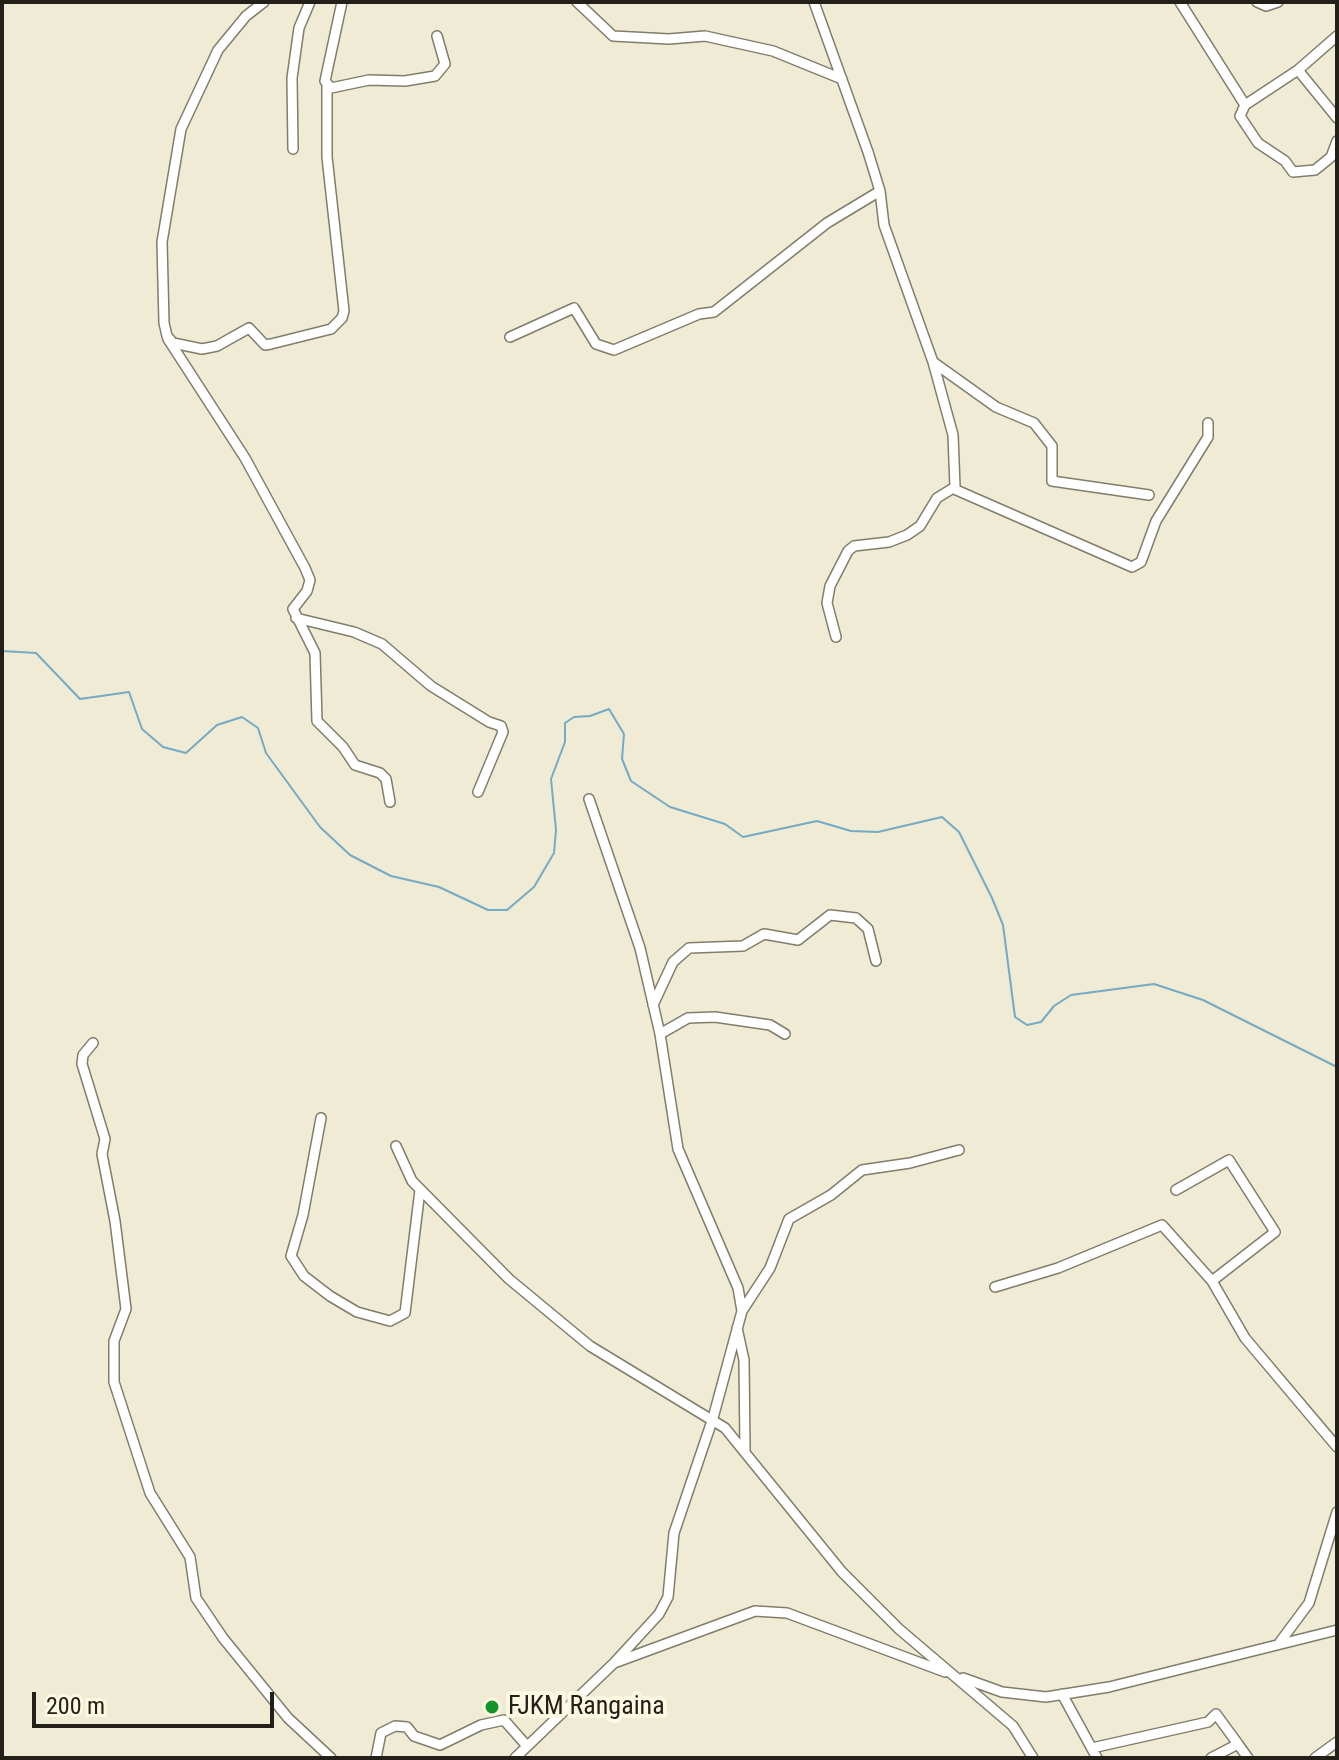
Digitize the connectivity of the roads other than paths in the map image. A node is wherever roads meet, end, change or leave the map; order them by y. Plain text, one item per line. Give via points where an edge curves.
1 (264, 2) edge
2 (310, 2) edge
3 (342, 2) edge
4 (577, 2) edge
5 (814, 2) edge
6 (1180, 2) edge
7 (1257, 2) edge
8 (1278, 2) edge
9 (437, 36) dead end
10 (1337, 36) edge
11 (1298, 70) junction
12 (842, 79) junction
13 (327, 86) junction
14 (1245, 105) junction
15 (1337, 118) edge
16 (1337, 141) edge
17 (293, 149) dead end
18 (880, 191) junction
19 (167, 336) junction
20 (510, 337) dead end
21 (933, 362) junction
22 (1208, 423) dead end
23 (954, 489) junction
24 (1149, 495) dead end
25 (296, 618) junction
26 (836, 637) dead end
27 (478, 792) dead end
28 (589, 799) dead end
29 (390, 802) dead end
30 (876, 961) dead end
31 (653, 1005) junction
32 (660, 1034) junction
33 (785, 1034) dead end
34 (93, 1043) dead end
35 (321, 1118) dead end
36 (396, 1146) dead end
37 (959, 1150) dead end
38 (420, 1190) junction
39 (1176, 1190) dead end
40 (1212, 1281) junction
41 (995, 1287) dead end
42 (742, 1311) junction
43 (737, 1328) junction
44 (713, 1418) junction
45 (1337, 1447) edge
46 (745, 1450) junction
47 (1337, 1512) edge
48 (1337, 1630) edge
49 (1280, 1642) junction
50 (614, 1663) junction
51 (954, 1675) junction
52 (1062, 1694) junction
53 (1337, 1742) edge
54 (1238, 1744) junction
55 (527, 1746) junction
56 (1092, 1748) junction
57 (331, 1758) edge
58 (376, 1758) edge
59 (515, 1758) edge
60 (1033, 1758) edge
61 (1097, 1758) edge
62 (1211, 1758) edge
63 (1248, 1758) edge
64 (1315, 1758) edge

1 - 19 street via 218,50 181,129 162,242
2 - 17 street via 299,28 294,64
3 - 13 street
4 - 12 street via 613,36 705,36 773,51
5 - 12 street
6 - 14 street
7 - 8 street
9 - 13 street via 445,64 435,76
10 - 11 street
11 - 14 street
11 - 15 street
12 - 18 street
13 - 19 street via 327,157 344,311 338,324 265,345 249,328 202,349
14 - 16 street via 1240,116 1258,143 1293,172 1315,170 1331,157
18 - 20 street via 827,223 714,312 614,350 596,344 574,308
18 - 21 street via 884,225
19 - 25 street via 245,458 305,568 310,580 293,609
21 - 23 street via 953,435
21 - 24 street via 996,407 1034,423 1052,446 1052,481
22 - 23 street via 1208,437 1156,521 1141,562 1132,567
23 - 26 street via 937,498 920,526 907,535 848,551 827,603
25 - 27 street via 382,644 431,686 501,726
25 - 29 street via 315,653 317,721 355,765 386,779
28 - 31 street via 640,948
30 - 31 street via 868,929 856,918 830,915 798,940 764,934 743,946 689,948 673,962
31 - 32 street
32 - 33 street via 688,1018 715,1017 770,1025
32 - 42 street via 678,1149 738,1288
34 - 57 street via 82,1064 105,1139 102,1154 126,1309 114,1341 114,1382 150,1493 190,1557 196,1598 214,1625 288,1718
35 - 38 street via 291,1256 304,1276 330,1296 357,1312 390,1321 405,1313
36 - 38 street
37 - 42 street via 862,1170 789,1219 770,1268
38 - 44 street via 509,1279 590,1346
39 - 40 street via 1229,1160 1275,1232
40 - 41 street via 1162,1225 1058,1268
40 - 45 street via 1245,1338
42 - 43 street
43 - 44 street
43 - 46 street via 744,1360
44 - 46 street
44 - 50 street via 674,1533 668,1597
46 - 51 street via 842,1572
47 - 49 street via 1309,1603
48 - 49 street
49 - 52 street via 1109,1687
50 - 51 street via 755,1611 787,1613
50 - 55 street
51 - 52 street via 1002,1692
51 - 60 street via 1013,1726
52 - 56 street
53 - 64 street
54 - 56 street via 1216,1714 1208,1722
54 - 62 street
54 - 63 street
55 - 58 street via 504,1720 440,1745 395,1726 381,1733
55 - 59 street
56 - 61 street

